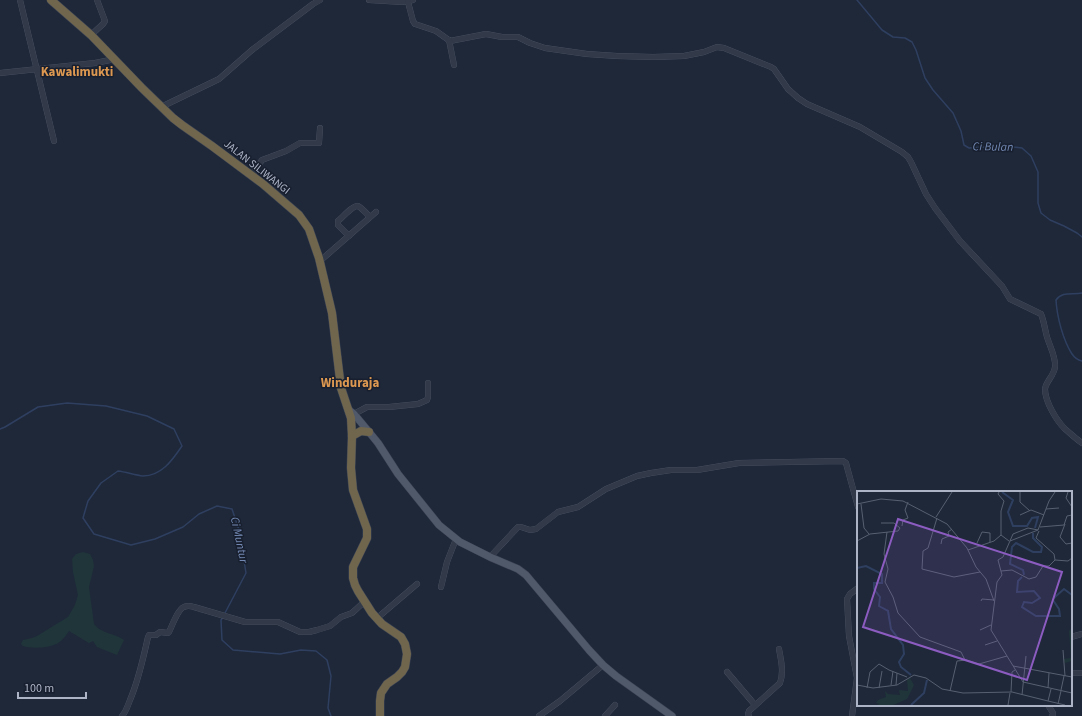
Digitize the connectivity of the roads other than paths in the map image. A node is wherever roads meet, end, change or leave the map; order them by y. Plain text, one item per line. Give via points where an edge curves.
1 (20, 0) edge
2 (51, 0) edge
3 (97, 0) edge
4 (320, 0) edge
5 (369, 0) edge
6 (411, 1) edge
7 (92, 36) junction
8 (449, 40) junction
9 (115, 59) junction
10 (454, 65) dead end
11 (37, 69) junction
12 (0, 73) edge
13 (161, 107) junction
14 (320, 128) dead end
15 (54, 141) dead end
16 (252, 175) junction
17 (376, 212) dead end
18 (370, 217) junction
19 (349, 236) junction
20 (320, 261) junction
21 (428, 383) dead end
22 (351, 412) junction
23 (369, 432) junction
24 (352, 436) junction
25 (1082, 443) edge
26 (857, 502) edge
27 (456, 539) junction
28 (490, 557) junction
29 (417, 584) dead end
30 (441, 587) dead end
31 (857, 589) edge
32 (364, 602) junction
33 (376, 619) junction
34 (1082, 634) edge
35 (1072, 637) edge
36 (779, 649) dead end
37 (603, 665) junction
38 (727, 672) dead end
39 (857, 678) edge
40 (857, 678) edge
41 (615, 705) dead end
42 (755, 705) junction
43 (1049, 706) edge
44 (547, 714) edge
45 (122, 716) edge
46 (380, 716) edge
47 (539, 716) edge
48 (605, 716) edge
49 (672, 716) edge
50 (749, 716) edge
51 (852, 716) edge
52 (1052, 716) edge

1 - 11 street
2 - 7 highway, JALAN SILIWANGI
3 - 7 street via 105,21
4 - 13 street via 259,45 219,79
5 - 6 street
6 - 8 street via 415,24 436,30
7 - 9 highway, JALAN SILIWANGI
8 - 10 street
8 - 25 street via 486,34 518,37 537,46 556,50 624,57 684,56 720,47 771,66 788,89 807,104 860,127 908,156 926,194 960,241 1002,286 1010,299 1041,314 1055,361 1055,370 1045,388 1047,397 1060,424
9 - 11 street
9 - 13 highway, JALAN SILIWANGI
11 - 12 street
11 - 15 street
13 - 16 highway, JALAN SILIWANGI
14 - 16 street via 319,143 300,143 262,160
16 - 20 highway, JALAN SILIWANGI via 304,221
17 - 18 street
18 - 19 street
18 - 19 street via 359,207 352,208 338,221 338,225
19 - 20 street
20 - 22 highway, JALAN SILIWANGI via 332,313 341,388
21 - 22 street via 426,401 390,407 368,407
22 - 23 main road
22 - 24 highway, JALAN SILIWANGI
23 - 24 highway via 361,431
23 - 27 main road via 418,500 439,525
24 - 32 highway, JALAN SILIWANGI via 353,490 368,533 353,567 355,585
26 - 28 street via 848,467 840,460 739,463 697,470 663,471 637,476 606,488 580,506 558,512 536,529 518,527
27 - 28 main road
27 - 30 street via 448,557
28 - 37 main road via 526,574
29 - 33 street
31 - 40 street via 847,600 849,636
32 - 33 highway, JALAN SILIWANGI
32 - 45 street via 330,626 309,632 296,631 284,623 249,623 194,607 183,607 169,632 148,636 138,679
33 - 46 highway, JALAN SILIWANGI via 401,637 407,654 402,672 387,684 381,693
34 - 35 street
36 - 42 street via 781,681
37 - 44 street
37 - 49 main road
38 - 42 street
39 - 51 street
41 - 48 street
42 - 50 street via 748,713
43 - 52 street
44 - 47 street

